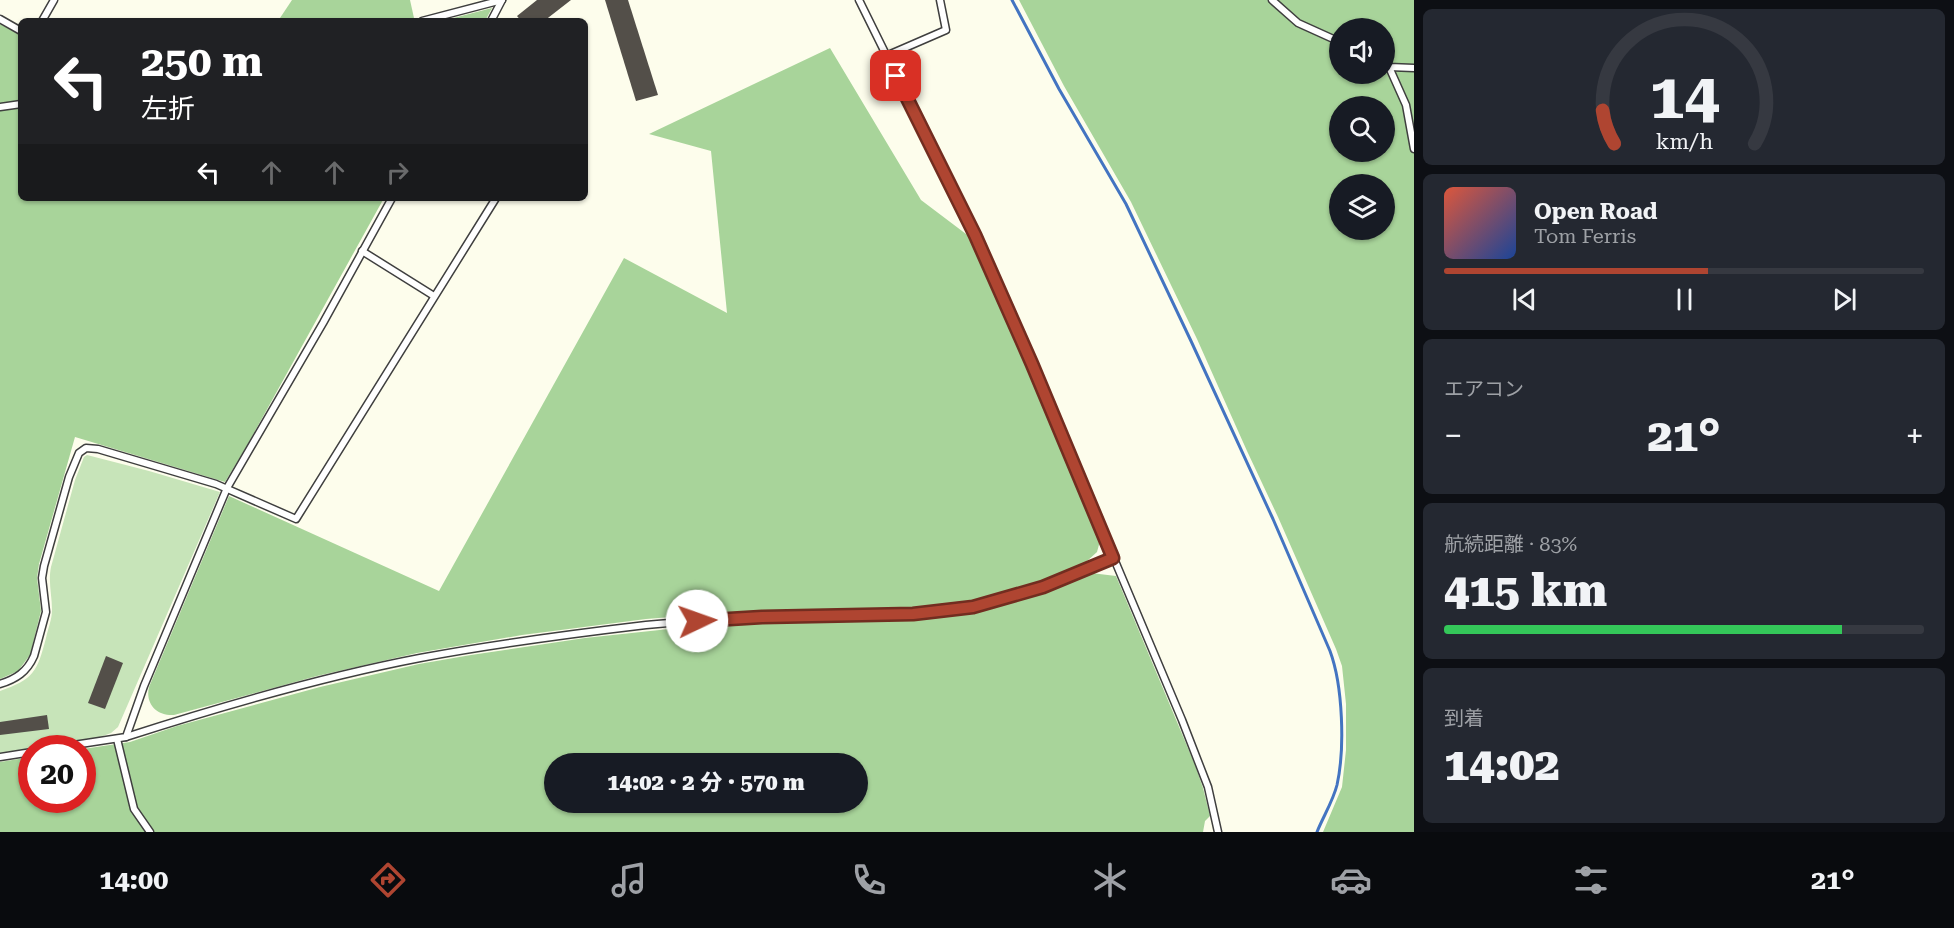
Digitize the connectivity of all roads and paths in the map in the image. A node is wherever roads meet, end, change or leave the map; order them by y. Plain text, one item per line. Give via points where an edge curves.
1 (54, 0) edge
2 (502, 0) edge
3 (859, 0) edge
4 (940, 0) edge
5 (1272, 0) edge
6 (44, 18) edge
7 (433, 18) edge
8 (493, 18) edge
9 (0, 20) edge
10 (18, 29) edge
11 (1329, 37) edge
12 (886, 56) junction
13 (1395, 67) edge
14 (1414, 68) edge
15 (1395, 82) edge
16 (18, 104) edge
17 (0, 107) edge
18 (1414, 148) edge
19 (390, 201) edge
20 (494, 201) edge
21 (362, 251) junction
22 (434, 296) junction
23 (226, 488) junction
24 (1113, 558) junction
25 (0, 684) edge
26 (126, 737) junction
27 (117, 739) junction
28 (96, 742) edge
29 (18, 754) edge
30 (0, 757) edge
31 (150, 832) edge
32 (1218, 832) edge

1 - 6 lane
2 - 7 lane
2 - 8 lane
3 - 12 lane
4 - 12 lane via 946,30
5 - 11 lane via 1298,23
9 - 10 lane
12 - 24 lane via 975,235
13 - 14 lane
15 - 18 lane via 1406,105
16 - 17 lane
19 - 21 lane
20 - 22 lane
21 - 22 lane
21 - 23 lane
22 - 23 lane via 296,519
23 - 25 lane via 98,449 86,448 79,453 44,566 46,612 34,656 22,675
23 - 26 lane
24 - 26 lane via 1035,590 973,607 913,614 676,622 418,658 318,681
24 - 32 lane via 1199,763
26 - 27 lane
27 - 28 lane
27 - 31 lane via 134,809
29 - 30 lane

